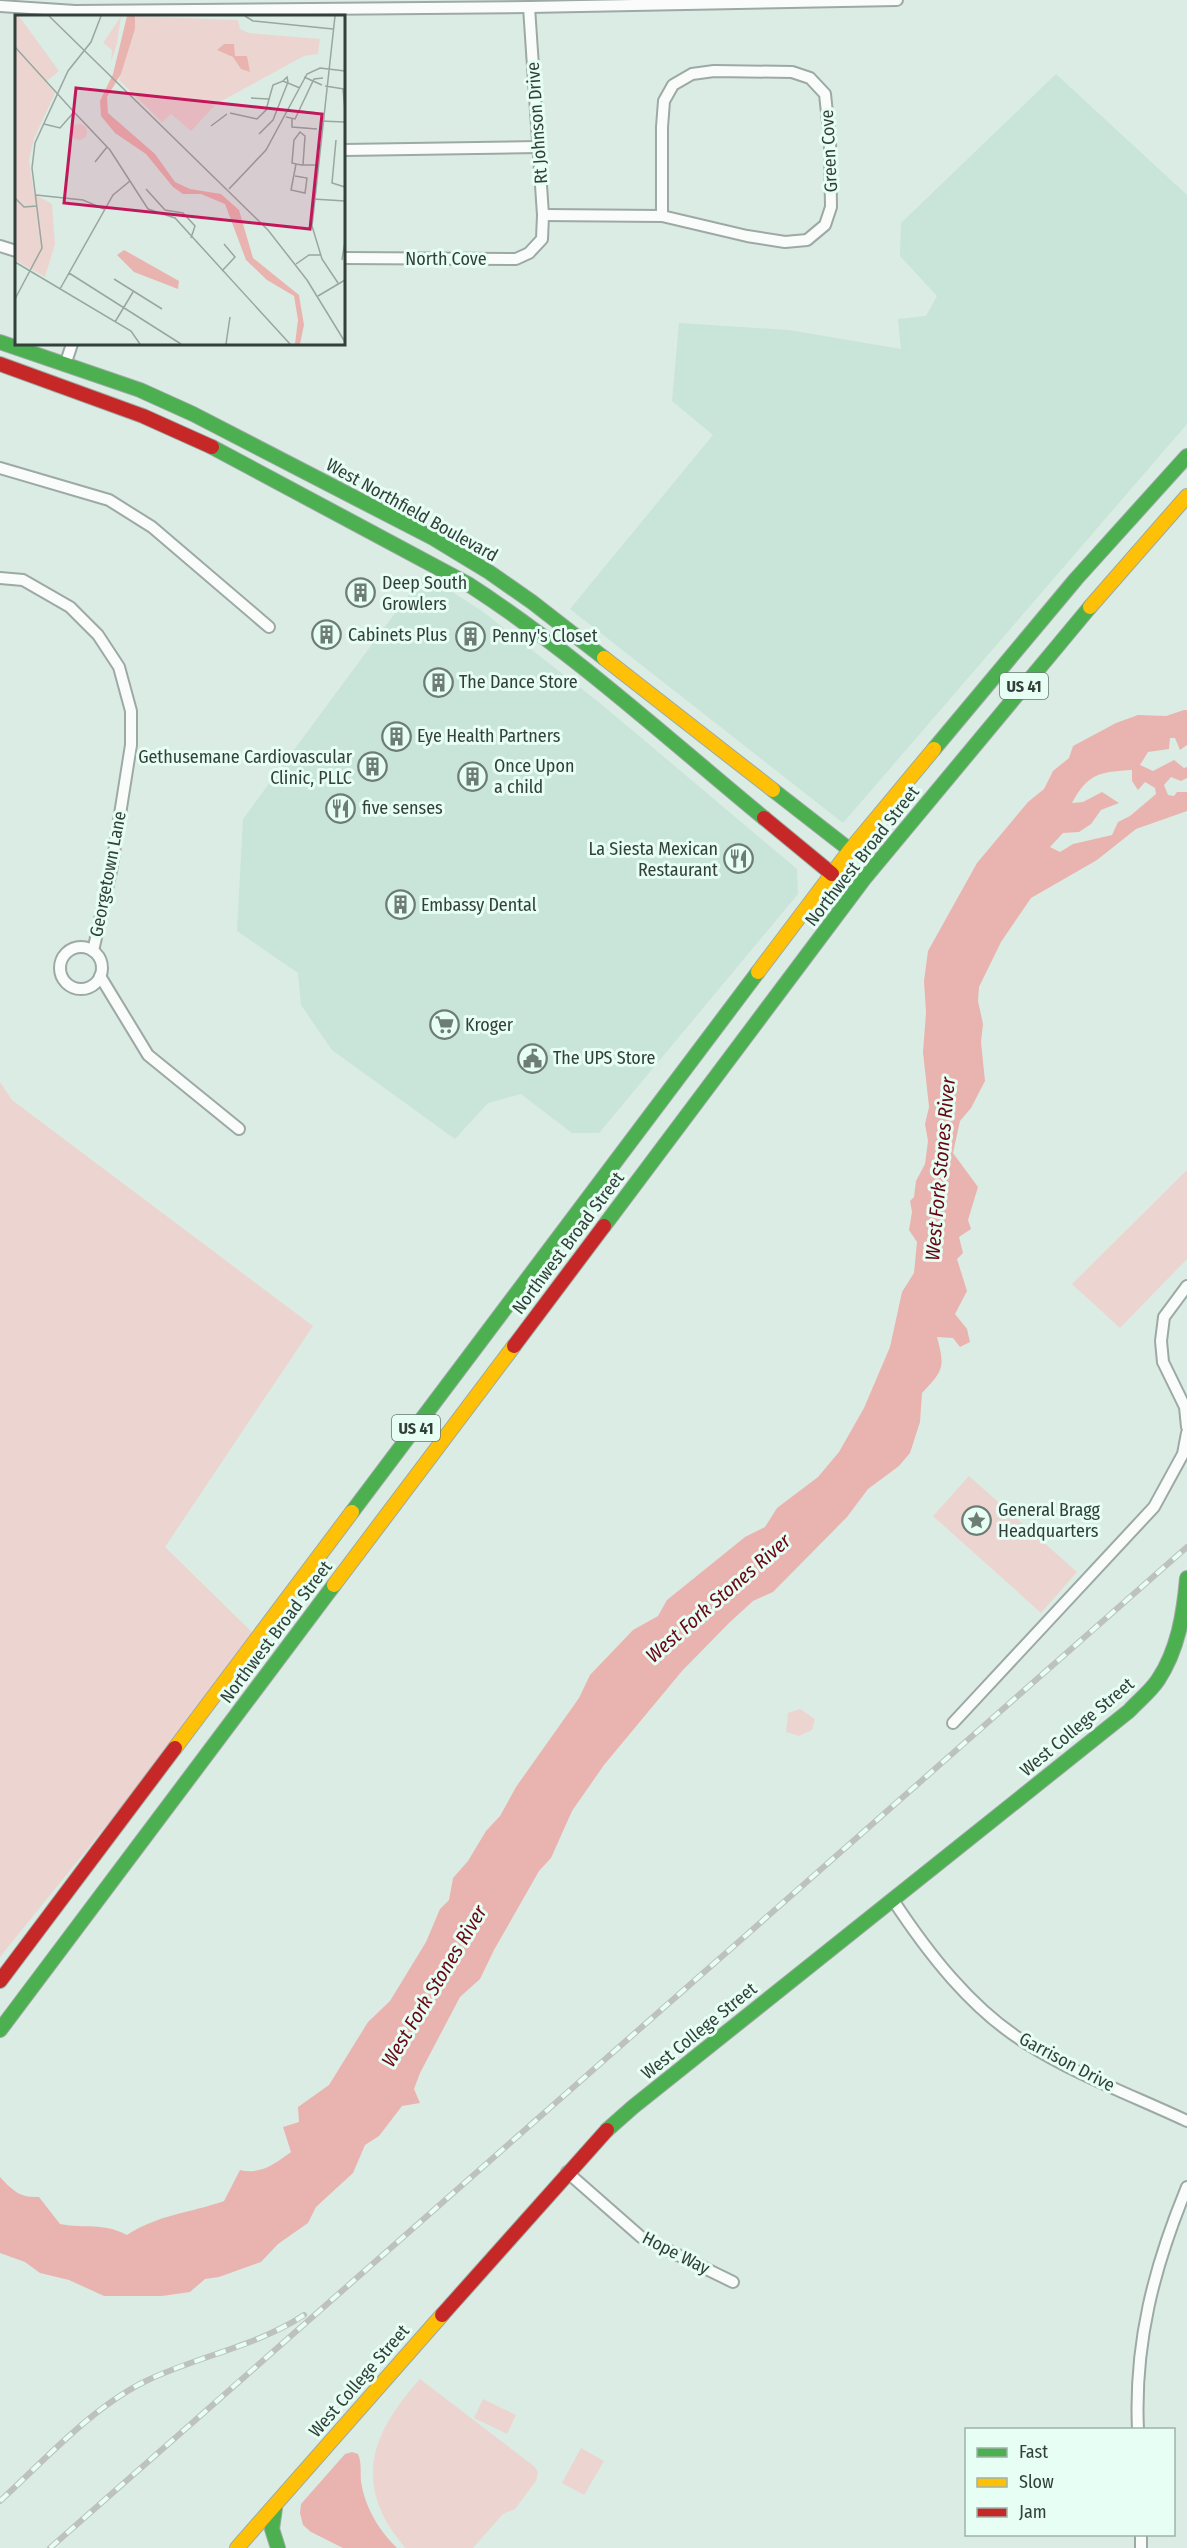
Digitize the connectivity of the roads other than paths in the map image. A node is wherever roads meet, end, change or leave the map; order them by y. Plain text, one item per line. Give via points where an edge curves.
1 (897, 0) edge
2 (876, 1) edge
3 (370, 4) edge
4 (0, 6) edge
5 (75, 6) edge
6 (529, 7) junction
7 (539, 147) junction
8 (345, 150) edge
9 (543, 215) junction
10 (662, 216) junction
11 (542, 239) joint
12 (0, 246) edge
13 (15, 251) edge
14 (345, 258) edge
15 (0, 342) edge
16 (72, 345) edge
17 (0, 364) edge
18 (65, 365) junction
19 (218, 426) junction
20 (208, 446) junction
21 (1187, 456) edge
22 (0, 468) edge
23 (1187, 496) edge
24 (0, 578) edge
25 (1087, 588) junction
26 (269, 627) dead end
27 (857, 864) junction
28 (832, 874) junction
29 (93, 951) junction
30 (100, 976) junction
31 (662, 1124) junction
32 (239, 1129) dead end
33 (596, 1213) junction
34 (1187, 1286) edge
35 (507, 1331) junction
36 (1187, 1427) edge
37 (1187, 1433) edge
38 (1187, 1578) edge
39 (270, 1646) junction
40 (953, 1723) dead end
41 (175, 1773) junction
42 (893, 1900) junction
43 (0, 1981) edge
44 (0, 2030) edge
45 (1187, 2121) edge
46 (567, 2172) junction
47 (1187, 2187) edge
48 (733, 2282) dead end
49 (1138, 2428) edge
50 (276, 2504) junction
51 (243, 2546) edge
52 (278, 2548) edge

1 - 2 street
2 - 6 street
3 - 5 street
3 - 6 street
4 - 5 street
6 - 7 street, Rt Johnson Drive
7 - 8 street
7 - 9 street, Rt Johnson Drive
9 - 10 street, Green Cove
9 - 11 street, Rt Johnson Drive
10 - 10 street, Green Cove via 664,102 673,85 692,74 714,71 792,72 810,78 825,94 831,207 825,225 807,240 785,242 747,236
11 - 14 street, North Cove via 529,253 516,259
12 - 13 street
15 - 18 main road, West Northfield Boulevard
16 - 18 street
17 - 20 main road, West Northfield Boulevard via 143,416
18 - 19 main road, West Northfield Boulevard via 140,390
19 - 20 main road
19 - 27 main road, West Northfield Boulevard via 433,538 489,572 532,602
20 - 28 main road, West Northfield Boulevard via 444,570 505,608
21 - 25 main road, Northwest Broad Street / US 41
22 - 26 street via 109,500 152,526
23 - 25 main road, Northwest Broad Street / US 41
24 - 29 street, Georgetown Lane via 23,580 70,607 98,635 119,667 130,711 131,745 111,871
25 - 27 main road, Northwest Broad Street / US 41
25 - 27 main road, Northwest Broad Street / US 41
27 - 28 main road
27 - 28 main road, Northwest Broad Street / US 41
27 - 31 main road, Northwest Broad Street / US 41
28 - 31 main road, Northwest Broad Street / US 41
29 - 30 street via 101,963
29 - 30 street via 81,947 69,951 61,962 62,975 70,986 77,988 90,986
30 - 32 street via 148,1055
31 - 33 main road, Northwest Broad Street / US 41
31 - 33 main road, Northwest Broad Street / US 41
33 - 35 main road, Northwest Broad Street / US 41
33 - 35 main road, Northwest Broad Street / US 41
34 - 36 street via 1164,1317 1161,1341 1163,1362 1185,1407
35 - 39 main road, Northwest Broad Street / US 41
35 - 39 main road, Northwest Broad Street / US 41
37 - 40 street via 1183,1454 1154,1507
38 - 42 main road, West College Street via 1180,1629 1157,1682 1129,1711
39 - 41 main road, Northwest Broad Street / US 41
39 - 41 main road, Northwest Broad Street / US 41
41 - 43 main road, Northwest Broad Street / US 41
41 - 44 main road, Northwest Broad Street / US 41
42 - 45 street, Garrison Drive via 965,1994 1016,2036 1055,2060
42 - 46 main road, West College Street via 633,2107
46 - 48 street, Hope Way via 641,2237
46 - 50 main road, West College Street
47 - 49 street via 1168,2234 1145,2317 1138,2356
50 - 51 main road, West College Street
50 - 52 main road via 270,2523

